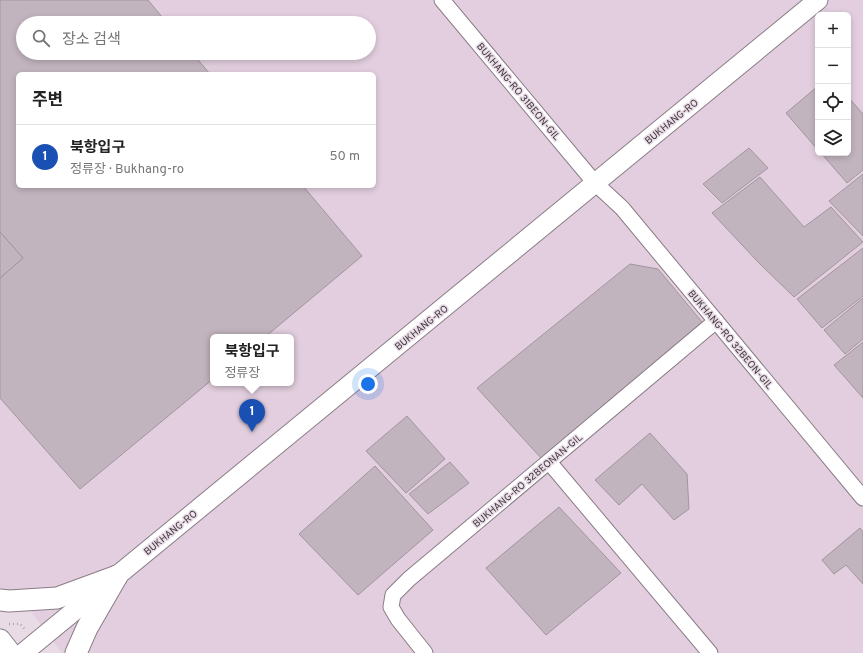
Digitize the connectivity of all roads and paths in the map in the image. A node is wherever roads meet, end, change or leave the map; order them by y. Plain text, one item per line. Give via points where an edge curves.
1 (442, 0) edge
2 (818, 0) edge
3 (595, 183) junction
4 (716, 321) junction
5 (548, 462) junction
6 (863, 498) edge
7 (117, 576) junction
8 (0, 600) edge
9 (0, 640) edge
10 (10, 653) edge
11 (23, 653) edge
12 (76, 653) edge
13 (425, 653) edge
14 (710, 653) edge

1 - 3 street, BUKHANG-RO 31BEON-GIL
2 - 3 street, BUKHANG-RO
3 - 4 street, BUKHANG-RO 32BEON-GIL via 622,208
3 - 7 street, BUKHANG-RO
4 - 5 street, BUKHANG-RO 32BEONAN-GIL
4 - 6 street, BUKHANG-RO 32BEON-GIL
5 - 13 street, BUKHANG-RO 32BEONAN-GIL via 393,595 391,608
5 - 14 street
7 - 8 main road via 57,598
7 - 11 street, BUKHANG-RO
7 - 12 main road via 87,628
9 - 10 main road

